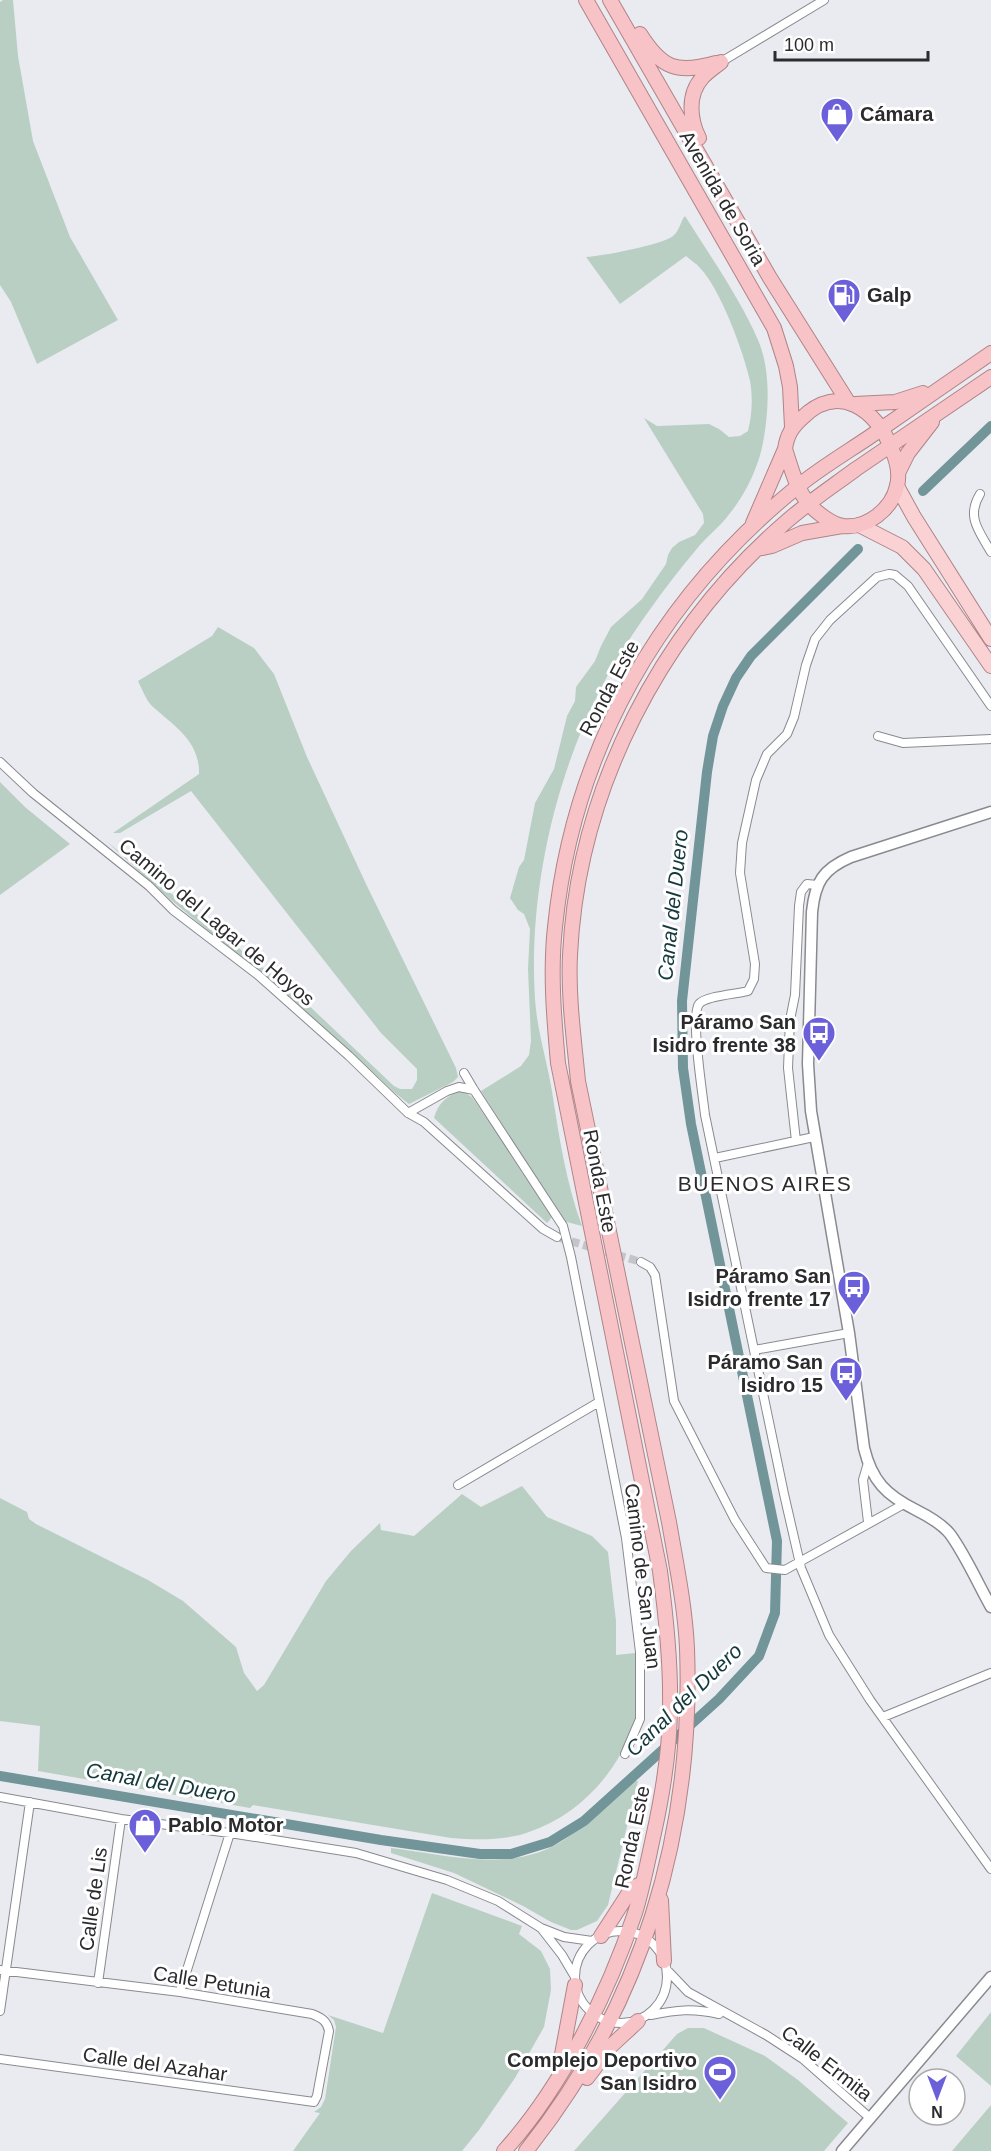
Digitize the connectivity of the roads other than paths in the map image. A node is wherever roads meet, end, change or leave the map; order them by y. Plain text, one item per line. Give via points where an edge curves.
1 (586, 0) edge
2 (611, 0) edge
3 (824, 0) edge
4 (721, 62) junction
5 (738, 222) junction
6 (991, 353) edge
7 (991, 377) edge
8 (936, 389) junction
9 (851, 403) junction
10 (942, 410) junction
11 (792, 427) junction
12 (882, 428) junction
13 (891, 445) junction
14 (785, 449) junction
15 (898, 479) junction
16 (798, 486) junction
17 (980, 494) dead end
18 (808, 503) junction
19 (859, 525) junction
20 (842, 526) junction
21 (750, 528) junction
22 (755, 550) junction
23 (991, 552) edge
24 (991, 639) edge
25 (991, 666) edge
26 (991, 706) edge
27 (878, 736) dead end
28 (991, 740) edge
29 (0, 762) edge
30 (991, 812) edge
31 (818, 885) junction
32 (464, 1072) dead end
33 (474, 1090) junction
34 (408, 1113) junction
35 (814, 1137) junction
36 (796, 1140) junction
37 (715, 1158) junction
38 (557, 1237) tunnel mouth
39 (640, 1262) tunnel mouth
40 (849, 1333) junction
41 (754, 1350) junction
42 (599, 1401) junction
43 (868, 1464) junction
44 (458, 1485) dead end
45 (904, 1504) junction
46 (868, 1522) junction
47 (799, 1562) junction
48 (991, 1607) edge
49 (991, 1673) edge
50 (883, 1717) junction
51 (625, 1754) dead end
52 (0, 1797) edge
53 (30, 1802) junction
54 (120, 1819) junction
55 (230, 1833) junction
56 (991, 1869) edge
57 (643, 1883) junction
58 (661, 1890) junction
59 (541, 1928) junction
60 (628, 1932) junction
61 (596, 1938) junction
62 (645, 1938) junction
63 (666, 1966) junction
64 (2, 1970) edge
65 (991, 1977) edge
66 (575, 1981) junction
67 (99, 1983) junction
68 (180, 1992) junction
69 (0, 2011) edge
70 (593, 2014) junction
71 (731, 2017) junction
72 (645, 2018) junction
73 (610, 2022) junction
74 (0, 2059) edge
75 (556, 2081) junction
76 (574, 2085) junction
77 (306, 2101) joint
78 (870, 2118) junction
79 (504, 2151) edge
80 (526, 2151) edge
81 (842, 2151) edge

1 - 11 highway, Avenida de Soria via 774,328 790,387
2 - 4 highway via 663,62 694,70
2 - 5 highway, Avenida de Soria
3 - 4 street
4 - 5 highway via 701,79 691,111 693,125
5 - 9 highway, Avenida de Soria
6 - 8 highway, Ronda Este
7 - 10 highway, Ronda Este
8 - 9 highway via 895,402
8 - 12 highway, Ronda Este
9 - 11 highway via 832,401 819,405
9 - 12 highway, Avenida de Soria via 869,413
10 - 13 highway, Ronda Este
10 - 15 highway via 913,446
11 - 14 highway
12 - 13 highway, Avenida de Soria
12 - 16 highway, Ronda Este
13 - 15 highway, Avenida de Soria
13 - 18 highway, Ronda Este
14 - 16 highway
14 - 21 highway
15 - 19 highway via 883,511
15 - 24 main road via 920,527
16 - 18 highway
16 - 21 highway, Ronda Este
17 - 23 street via 972,516
18 - 20 highway
18 - 22 highway, Ronda Este
19 - 20 highway
19 - 25 main road via 902,548 924,570
20 - 22 highway via 802,533
21 - 57 highway, Ronda Este via 662,630 611,721 578,807 554,928 553,1006 558,1063 660,1571 669,1638 666,1765
22 - 58 highway, Ronda Este via 664,663 628,728 599,800 586,848 570,955 578,1081 669,1522 687,1646 683,1761 673,1839
26 - 37 street via 908,586 895,575 877,577 815,639 787,734 767,754 756,780 742,843 740,873 754,979 748,991 706,999 695,1015 700,1081
27 - 28 street via 903,743
29 - 34 street, Camino del Lagar de Hoyos via 172,910 258,975
30 - 31 street via 851,857 837,864
31 - 35 street via 813,894 808,1064
31 - 36 street via 807,884 799,906 789,1068
32 - 33 street, Camino de San Juan
33 - 34 street via 459,1087 447,1091
33 - 42 street, Camino de San Juan via 563,1226
34 - 38 street, Camino del Lagar de Hoyos via 424,1122 543,1229
35 - 36 street
35 - 40 street
36 - 37 street
37 - 41 street
39 - 47 street via 655,1275 674,1401 735,1520 766,1568 785,1570
40 - 41 street
40 - 43 street
41 - 47 street
42 - 44 street
42 - 51 street, Camino de San Juan via 626,1538 640,1652 640,1719
43 - 45 street via 879,1483
43 - 46 street via 863,1480
45 - 46 street
45 - 48 street via 936,1520 949,1533
46 - 47 street
47 - 50 street via 829,1635
49 - 50 street
50 - 56 street
52 - 53 street
53 - 54 street
53 - 64 street
54 - 55 street
54 - 67 street, Calle de Lis
55 - 59 street via 356,1853 402,1866 498,1901
55 - 68 street
57 - 60 highway, Ronda Este
57 - 61 highway via 632,1887
58 - 62 highway, Ronda Este
58 - 63 highway
59 - 61 street via 564,1937
59 - 66 street via 562,1955
60 - 61 street
60 - 62 street
60 - 70 highway, Ronda Este
61 - 66 street via 584,1950
62 - 63 street, Calle Ermita via 657,1948
62 - 73 highway, Ronda Este
63 - 71 street, Calle Ermita via 688,1992
63 - 72 street via 665,1992 660,2004
64 - 67 street, Calle Petunia
64 - 69 street
65 - 78 street
66 - 70 street via 579,1996
66 - 75 highway
67 - 68 street, Calle Petunia
68 - 77 street, Calle Petunia via 322,2018 329,2031 317,2096 314,2102
70 - 73 street
70 - 75 highway, Ronda Este
71 - 72 street, Calle Ermita via 683,2009
71 - 78 street, Calle Ermita via 803,2059
72 - 73 street, Calle Ermita
72 - 76 highway via 611,2046 586,2079
73 - 76 highway, Ronda Este
74 - 77 street, Calle del Azahar
75 - 79 highway, Ronda Este
76 - 80 highway, Ronda Este
78 - 81 street

